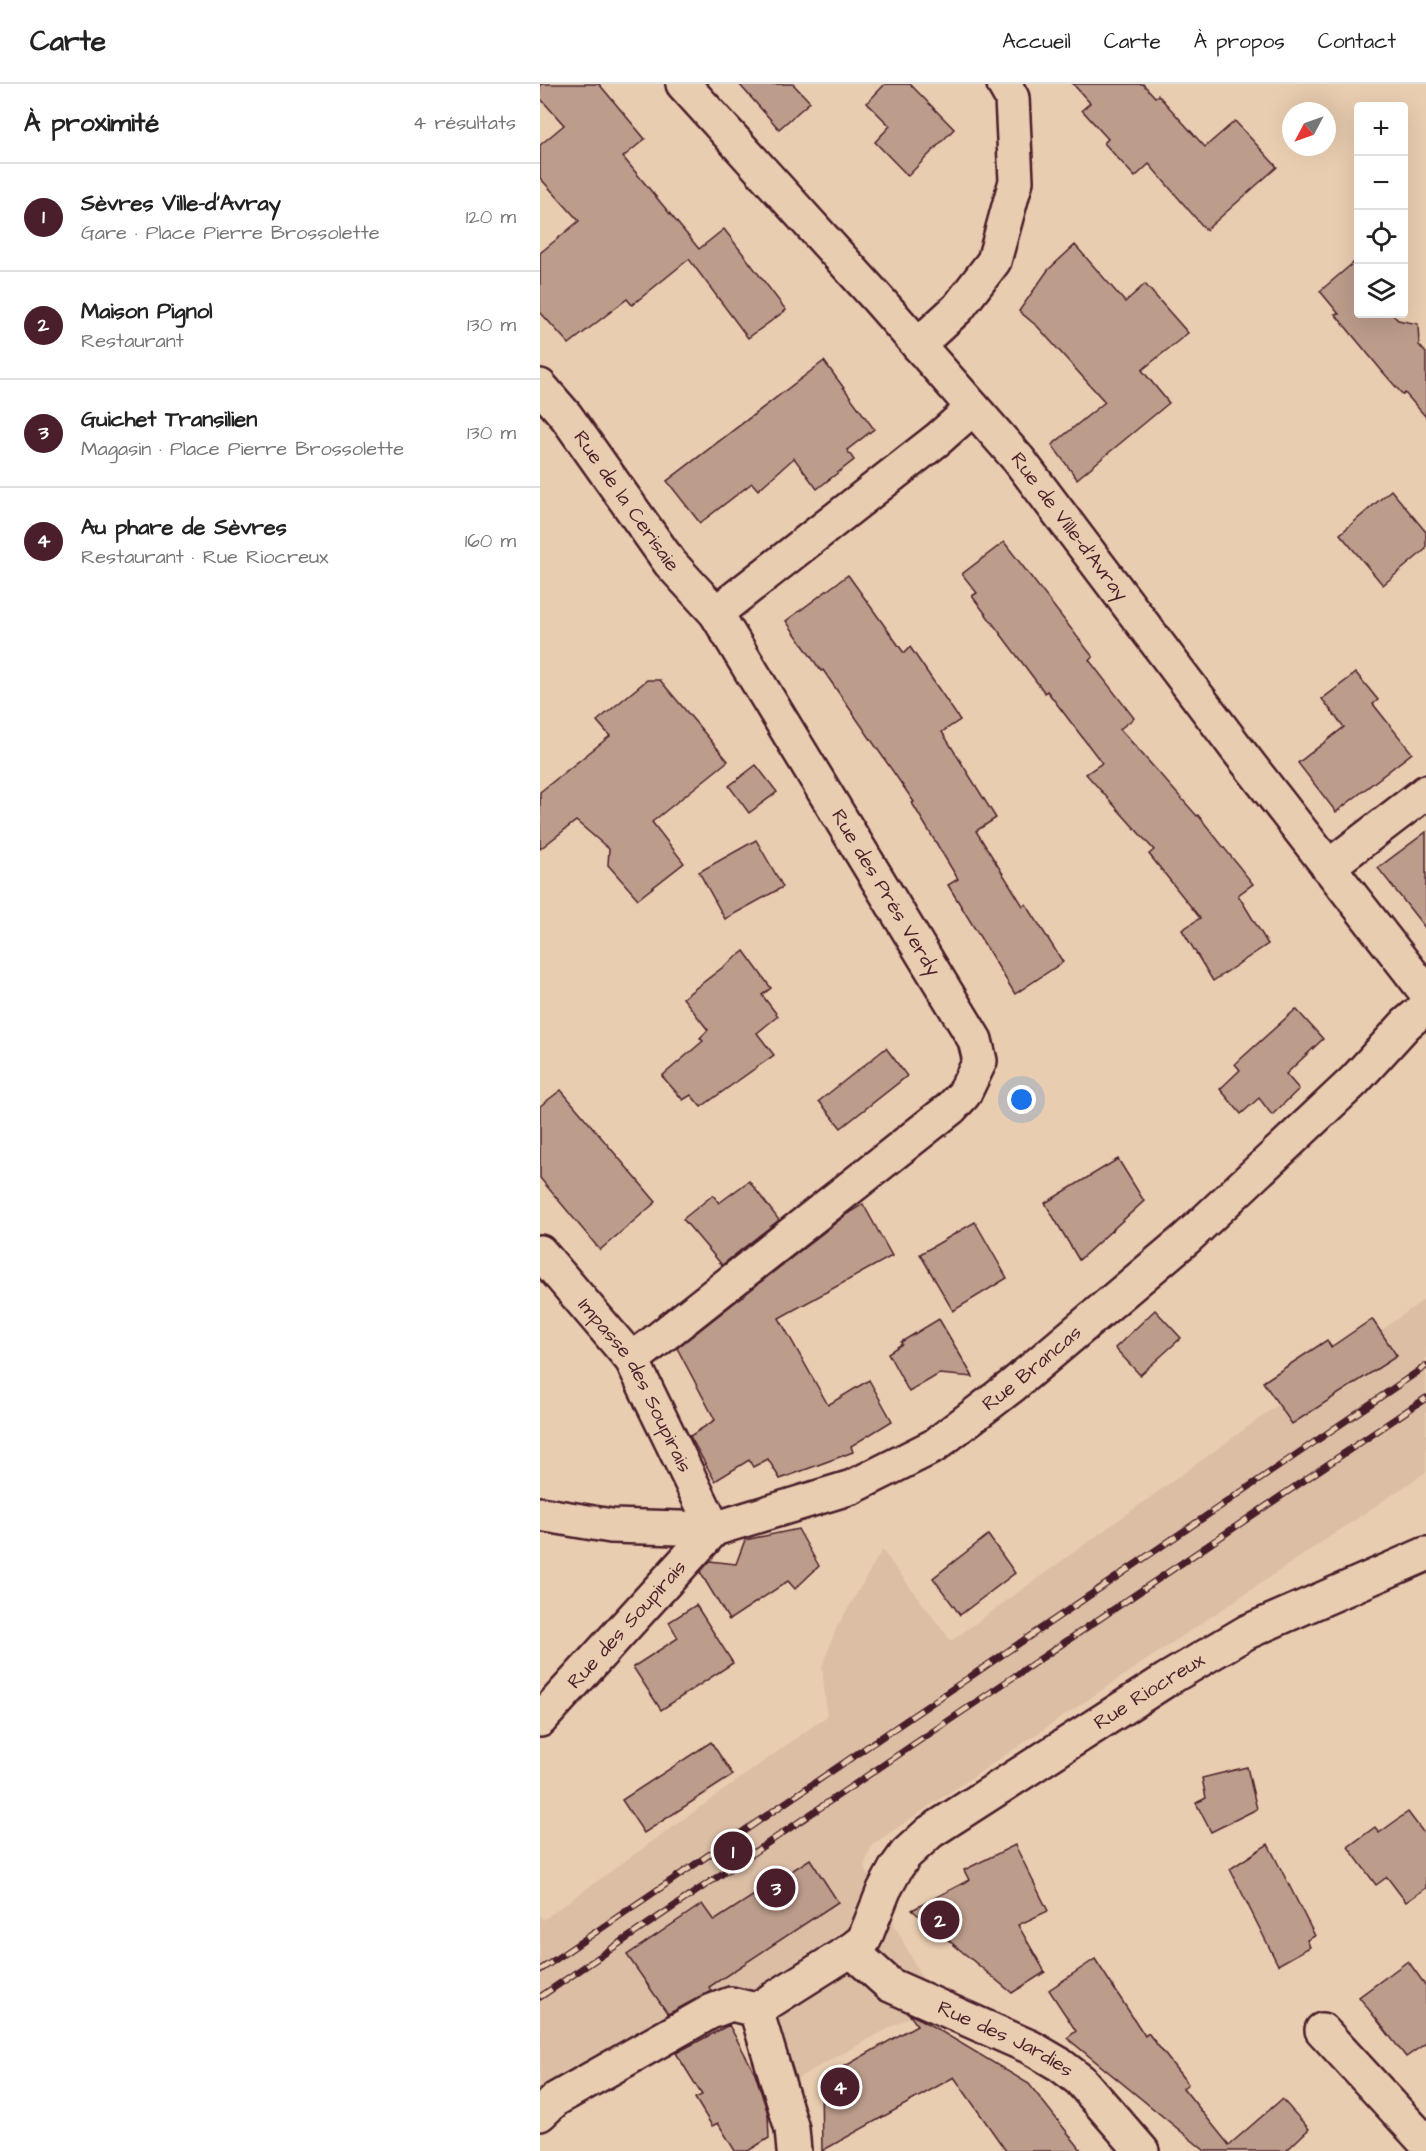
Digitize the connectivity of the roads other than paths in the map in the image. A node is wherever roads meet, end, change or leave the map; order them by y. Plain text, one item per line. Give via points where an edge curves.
1 (683, 84) edge
2 (1004, 84) edge
3 (918, 345) junction
4 (540, 386) edge
5 (973, 408) junction
6 (716, 613) junction
7 (1426, 792) edge
8 (1329, 867) junction
9 (1426, 992) edge
10 (1426, 1007) edge
11 (540, 1252) edge
12 (632, 1360) junction
13 (540, 1514) edge
14 (714, 1529) junction
15 (1426, 1554) edge
16 (540, 1720) edge
17 (851, 1950) junction
18 (756, 2010) junction
19 (1322, 2030) dead end
20 (540, 2114) edge
21 (1426, 2143) edge
22 (794, 2151) edge
23 (1142, 2151) edge

1 - 3 street, Rue de Ville-d'Avray
2 - 3 street via 1012,98 1016,181 994,261 958,308
3 - 5 street, Rue de Ville-d'Avray
4 - 6 street, Rue de la Cerisaie via 566,416 670,563
5 - 6 street
5 - 8 street, Rue de Ville-d'Avray via 1028,472
6 - 12 street, Rue des Prés Verdy via 975,1040 980,1061 964,1094 951,1108
7 - 8 street
8 - 9 street, Rue de Ville-d'Avray
10 - 14 street, Rue Brancas via 1187,1239 934,1446 852,1487
11 - 12 street, Impasse des Soupirais
12 - 14 street, Impasse des Soupirais
13 - 14 street, Rue Brancas via 611,1526
14 - 16 street, Rue des Soupirais
15 - 17 street, Rue Riocreux via 1247,1632 930,1832 896,1868 864,1940
17 - 18 street, Rue Riocreux
17 - 23 street, Rue des Jardies via 890,1985 1030,2047 1059,2064 1080,2080
18 - 20 street via 731,2004 710,2012 556,2100
18 - 22 street via 792,2130
19 - 21 street

